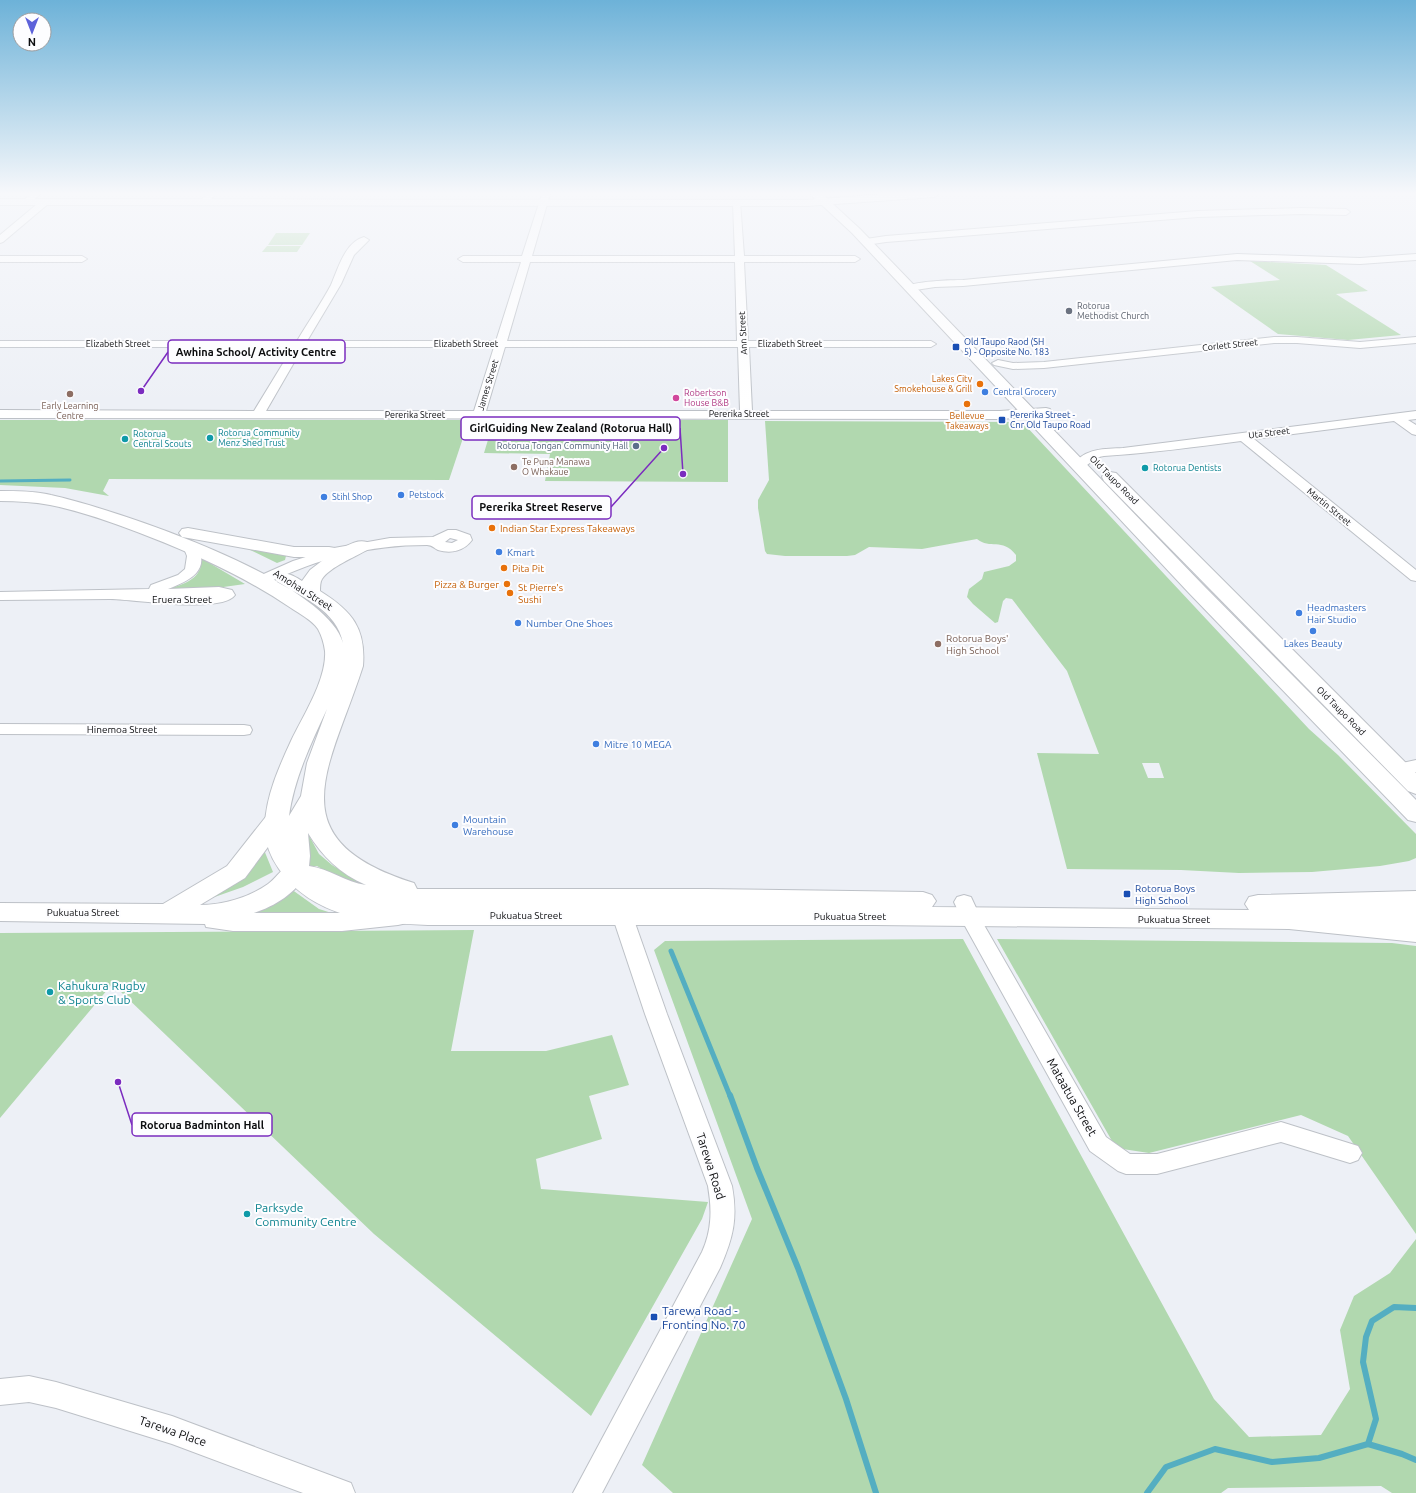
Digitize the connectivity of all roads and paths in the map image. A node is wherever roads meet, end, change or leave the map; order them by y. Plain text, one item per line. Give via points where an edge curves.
1 (344, 264) edge
2 (525, 264) edge
3 (740, 264) edge
4 (891, 264) edge
5 (899, 264) edge
6 (1167, 264) edge
7 (909, 288) junction
8 (925, 288) junction
9 (964, 329) junction
10 (949, 330) junction
11 (1416, 340) edge
12 (0, 344) edge
13 (300, 344) junction
14 (500, 344) junction
15 (743, 344) junction
16 (931, 344) dead end
17 (998, 363) junction
18 (1044, 365) junction
19 (1010, 375) junction
20 (1037, 413) junction
21 (0, 414) edge
22 (258, 414) junction
23 (746, 414) junction
24 (479, 415) junction
25 (1416, 415) edge
26 (1396, 417) junction
27 (1416, 431) edge
28 (1243, 436) junction
29 (1087, 461) junction
30 (0, 489) edge
31 (0, 496) edge
32 (189, 539) junction
33 (438, 542) dead end
34 (361, 546) junction
35 (329, 552) junction
36 (1188, 555) junction
37 (269, 576) junction
38 (1416, 577) edge
39 (1196, 588) junction
40 (136, 593) junction
41 (311, 593) junction
42 (0, 596) edge
43 (114, 596) junction
44 (1228, 596) junction
45 (1239, 633) junction
46 (1294, 690) junction
47 (0, 728) edge
48 (244, 730) dead end
49 (1408, 768) edge
50 (1416, 786) edge
51 (311, 798) junction
52 (1416, 814) edge
53 (276, 820) junction
54 (295, 873) junction
55 (466, 897) junction
56 (1416, 900) edge
57 (619, 907) junction
58 (967, 910) junction
59 (0, 912) edge
60 (167, 913) junction
61 (192, 915) junction
62 (406, 915) junction
63 (1416, 916) edge
64 (1289, 920) junction
65 (1416, 932) edge
66 (1350, 1153) dead end
67 (0, 1392) edge
68 (341, 1493) edge
69 (587, 1493) edge

1 - 13 street via 336,284
2 - 14 street, James Street
3 - 15 street, Ann Street
4 - 7 main road, Old Taupo Road
5 - 8 main road, Old Taupo Road
6 - 8 street
7 - 8 street
7 - 10 main road, Old Taupo Road
8 - 9 main road, Old Taupo Road
9 - 10 main road
9 - 17 main road, Old Taupo Road
10 - 20 main road, Old Taupo Road
11 - 18 street, Corlett Street via 1360,345 1274,340
12 - 13 street, Elizabeth Street
13 - 14 street, Elizabeth Street
13 - 22 street
14 - 15 street, Elizabeth Street
14 - 24 street, James Street
15 - 16 street, Elizabeth Street
15 - 23 street, Ann Street
17 - 18 street, Corlett Street via 1013,366
17 - 19 main road, Old Taupo Road
18 - 19 street, Corlett Street
19 - 20 main road, Old Taupo Road
20 - 23 street, Pererika Street
20 - 29 main road, Old Taupo Road
21 - 22 street, Pererika Street
22 - 24 street, Pererika Street
23 - 24 street, Pererika Street
25 - 26 street, Uta Street
26 - 27 street
26 - 28 street, Uta Street
28 - 29 street, Uta Street via 1123,452
28 - 38 street, Martin Street
29 - 36 main road, Old Taupo Road
29 - 39 main road, Old Taupo Road
30 - 32 main road, Amohau Street via 25,490 81,500
31 - 32 main road, Amohau Street via 48,500
32 - 35 main road via 294,552
32 - 37 main road, Amohau Street via 241,553
32 - 40 street, Eruera Street via 194,556 192,570 169,584
33 - 34 street via 394,542
34 - 35 street
34 - 41 main road via 326,566 313,577
35 - 37 street
36 - 39 main road via 1184,557 1185,562 1204,584
36 - 44 main road, Old Taupo Road
37 - 41 main road, Amohau Street
37 - 53 main road, Amohau Street via 322,622 330,632 335,654 334,667 306,731
39 - 45 main road, Old Taupo Road
40 - 43 street, Eruera Street
40 - 43 street, Eruera Street via 219,591 228,595 210,600 136,599
41 - 51 main road, Amohau Street via 340,614 352,633 355,655 316,771
42 - 43 street, Eruera Street
44 - 45 main road via 1222,597 1219,601 1238,622
44 - 49 main road, Old Taupo Road
45 - 46 main road, Old Taupo Road
46 - 49 main road, Old Taupo Road via 1324,710 1375,760 1386,767
46 - 52 main road, Old Taupo Road
47 - 48 street, Hinemoa Street
49 - 50 main road, Old Taupo Road
51 - 54 main road via 298,823 296,840 299,856
51 - 55 main road, Amohau Street via 312,813 326,845 353,869 386,884 406,889
53 - 54 main road, Amohau Street via 282,853
53 - 60 main road via 236,872
54 - 55 main road via 318,876 344,889 380,896
54 - 60 main road, Pukuatua Street via 276,875 229,898
54 - 61 main road, Pukuatua Street via 283,887 262,899 231,910
54 - 62 main road, Pukuatua Street via 310,889 345,905 379,913
55 - 57 main road, Pukuatua Street
56 - 58 main road, Pukuatua Street
57 - 58 main road, Pukuatua Street
57 - 62 main road, Pukuatua Street
57 - 69 street, Tarewa Road via 720,1186 724,1219 719,1242 711,1260
58 - 64 main road, Pukuatua Street
58 - 66 street, Mataatua Street via 1098,1144 1126,1164 1158,1164 1281,1132
59 - 60 main road, Pukuatua Street
60 - 61 main road, Pukuatua Street
61 - 62 main road via 233,922 342,922
63 - 64 main road, Pukuatua Street
64 - 65 main road
67 - 68 street, Tarewa Place via 29,1389 92,1406 172,1430

